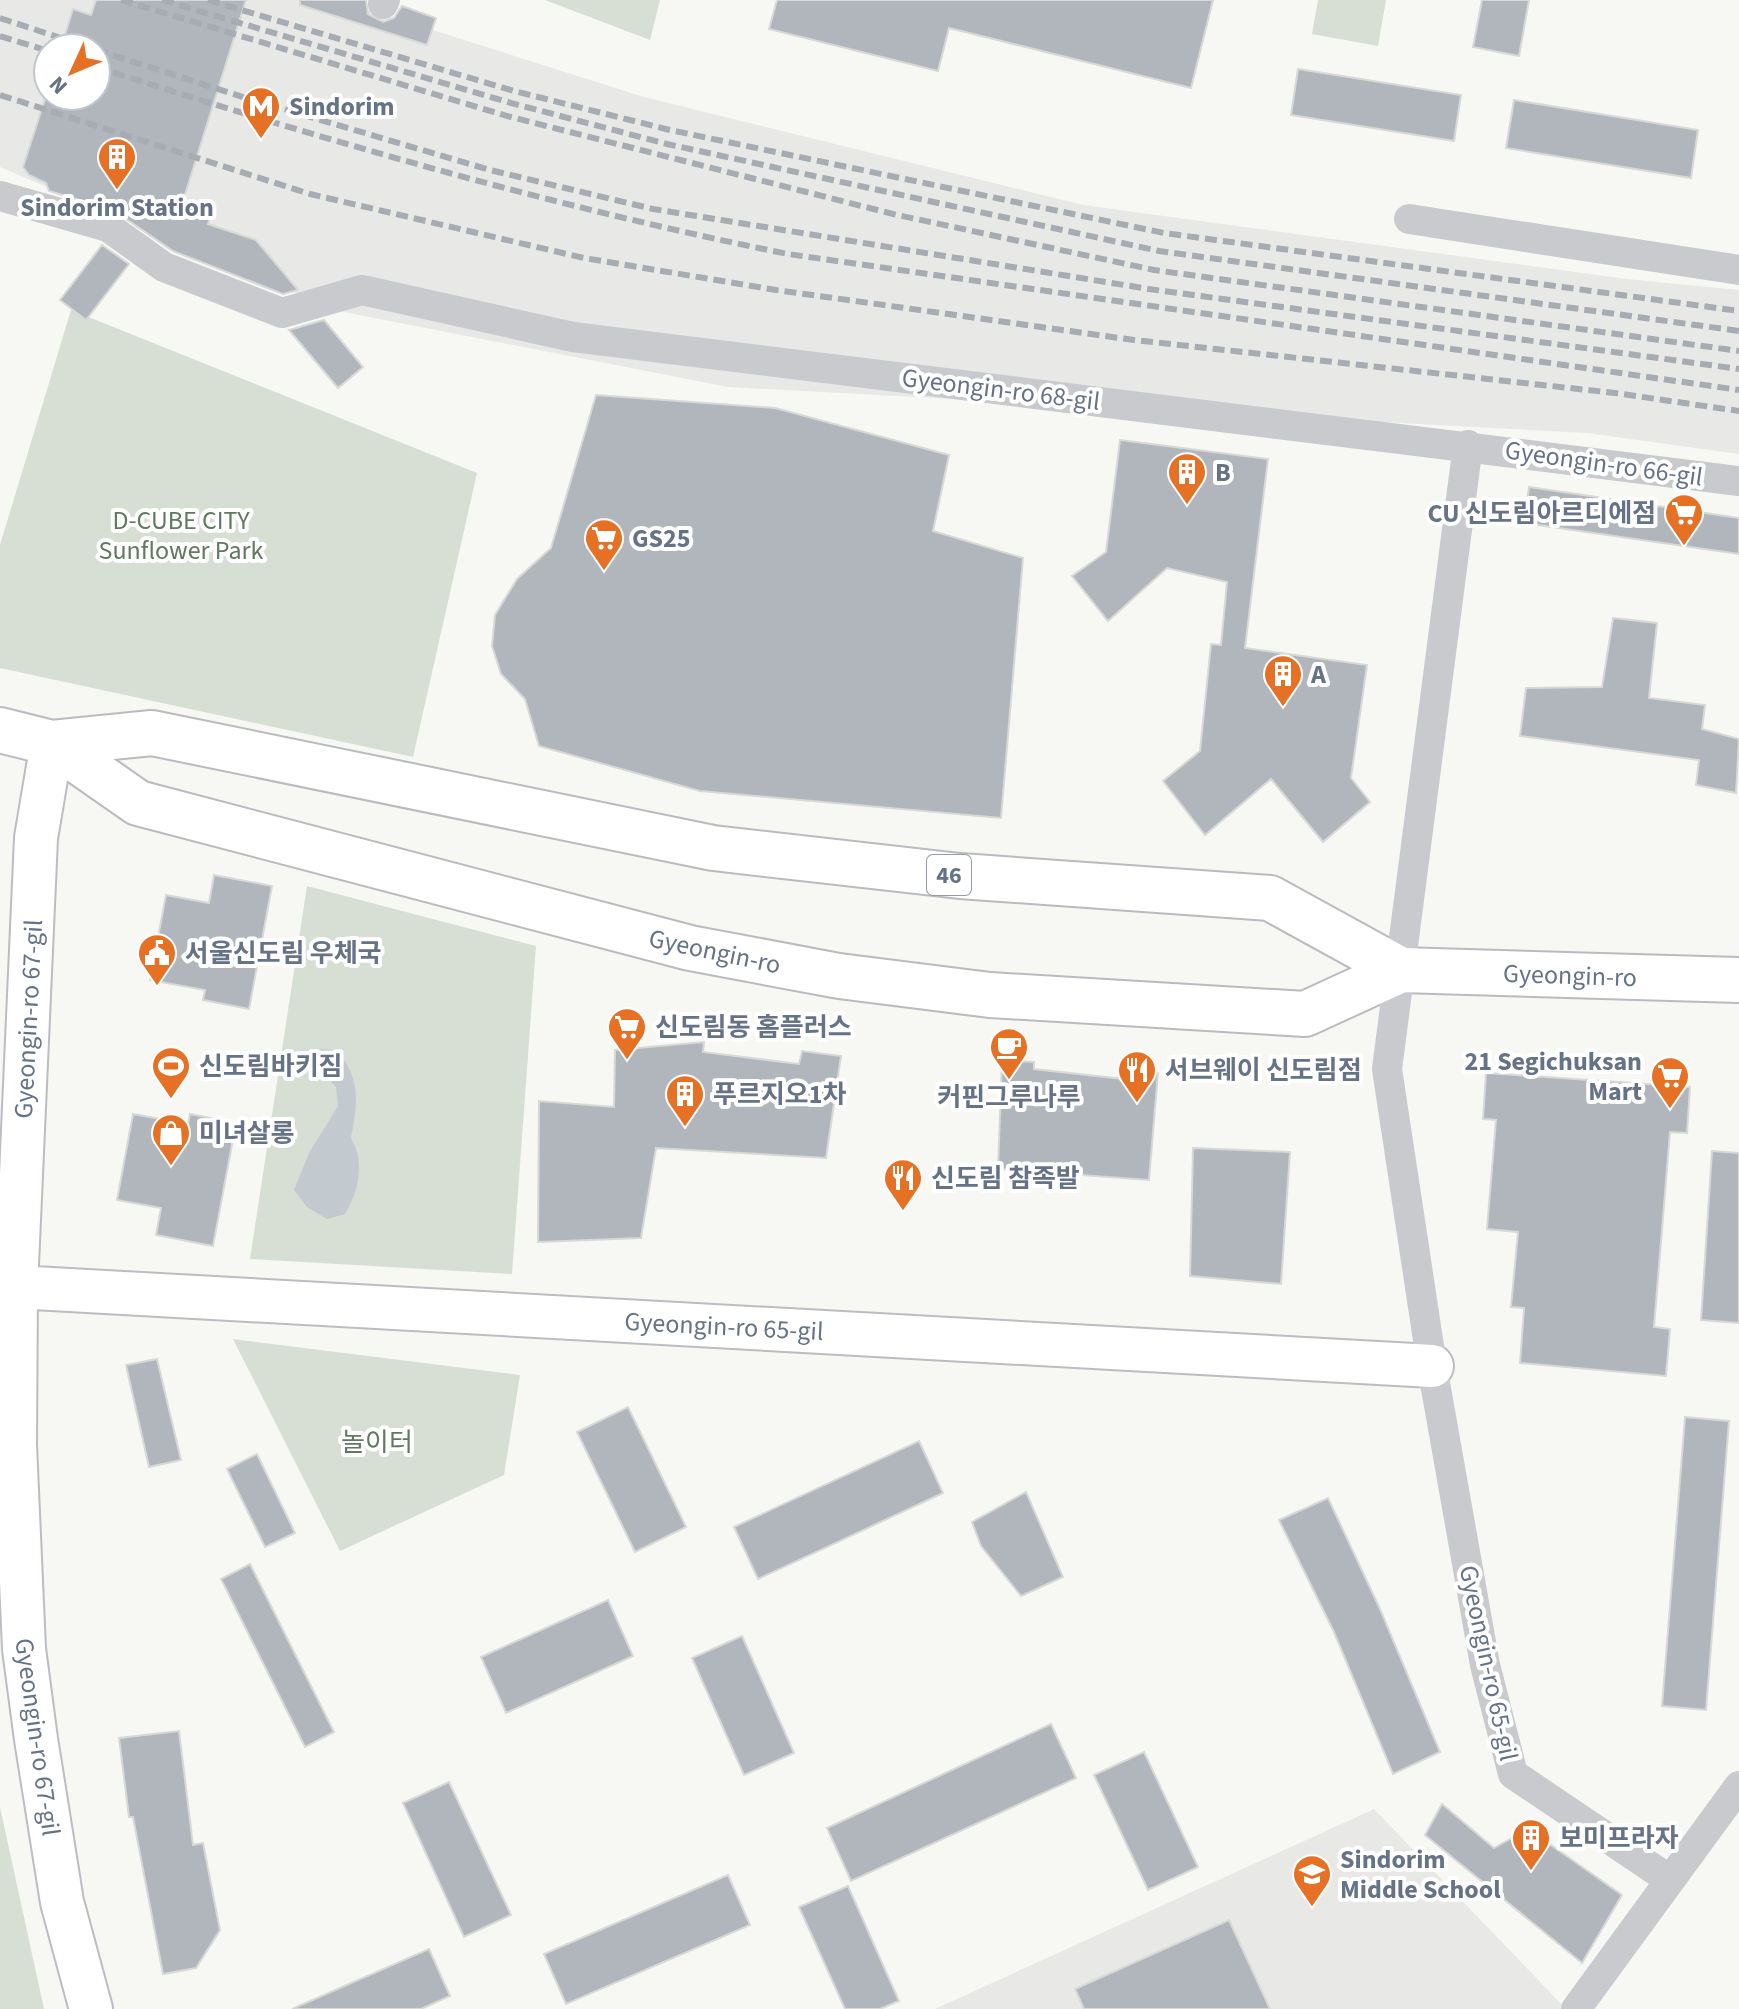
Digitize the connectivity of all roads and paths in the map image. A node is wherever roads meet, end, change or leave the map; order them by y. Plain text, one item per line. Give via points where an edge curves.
1 (0, 196) edge
2 (1409, 219) dead end
3 (1739, 270) edge
4 (1468, 445) junction
5 (1739, 481) edge
6 (0, 730) edge
7 (52, 743) junction
8 (1401, 970) junction
9 (1739, 980) edge
10 (16, 1287) junction
11 (1432, 1366) junction
12 (1739, 1786) edge
13 (1670, 1880) junction
14 (91, 2009) edge
15 (1576, 2009) edge

1 - 4 street, Gyeongin-ro 68-gil via 108,227 164,267 282,313 362,290 573,337
2 - 3 street
4 - 5 street, Gyeongin-ro 66-gil
4 - 8 street
6 - 7 main road, Gyeongin-ro
7 - 8 main road, Gyeongin-ro / 46 via 152,733 713,848 960,876 1270,898
7 - 8 main road, Gyeongin-ro / 46 via 138,803 690,948 854,978 990,995 1305,1014
7 - 10 street, Gyeongin-ro 67-gil via 36,838
8 - 9 main road, Gyeongin-ro / 46
8 - 11 street, Gyeongin-ro 65-gil via 1387,1069
10 - 11 street, Gyeongin-ro 65-gil
10 - 14 street, Gyeongin-ro 67-gil via 15,1445 24,1649 62,1902
11 - 13 street, Gyeongin-ro 65-gil via 1485,1665 1513,1774
12 - 13 street
13 - 15 street

